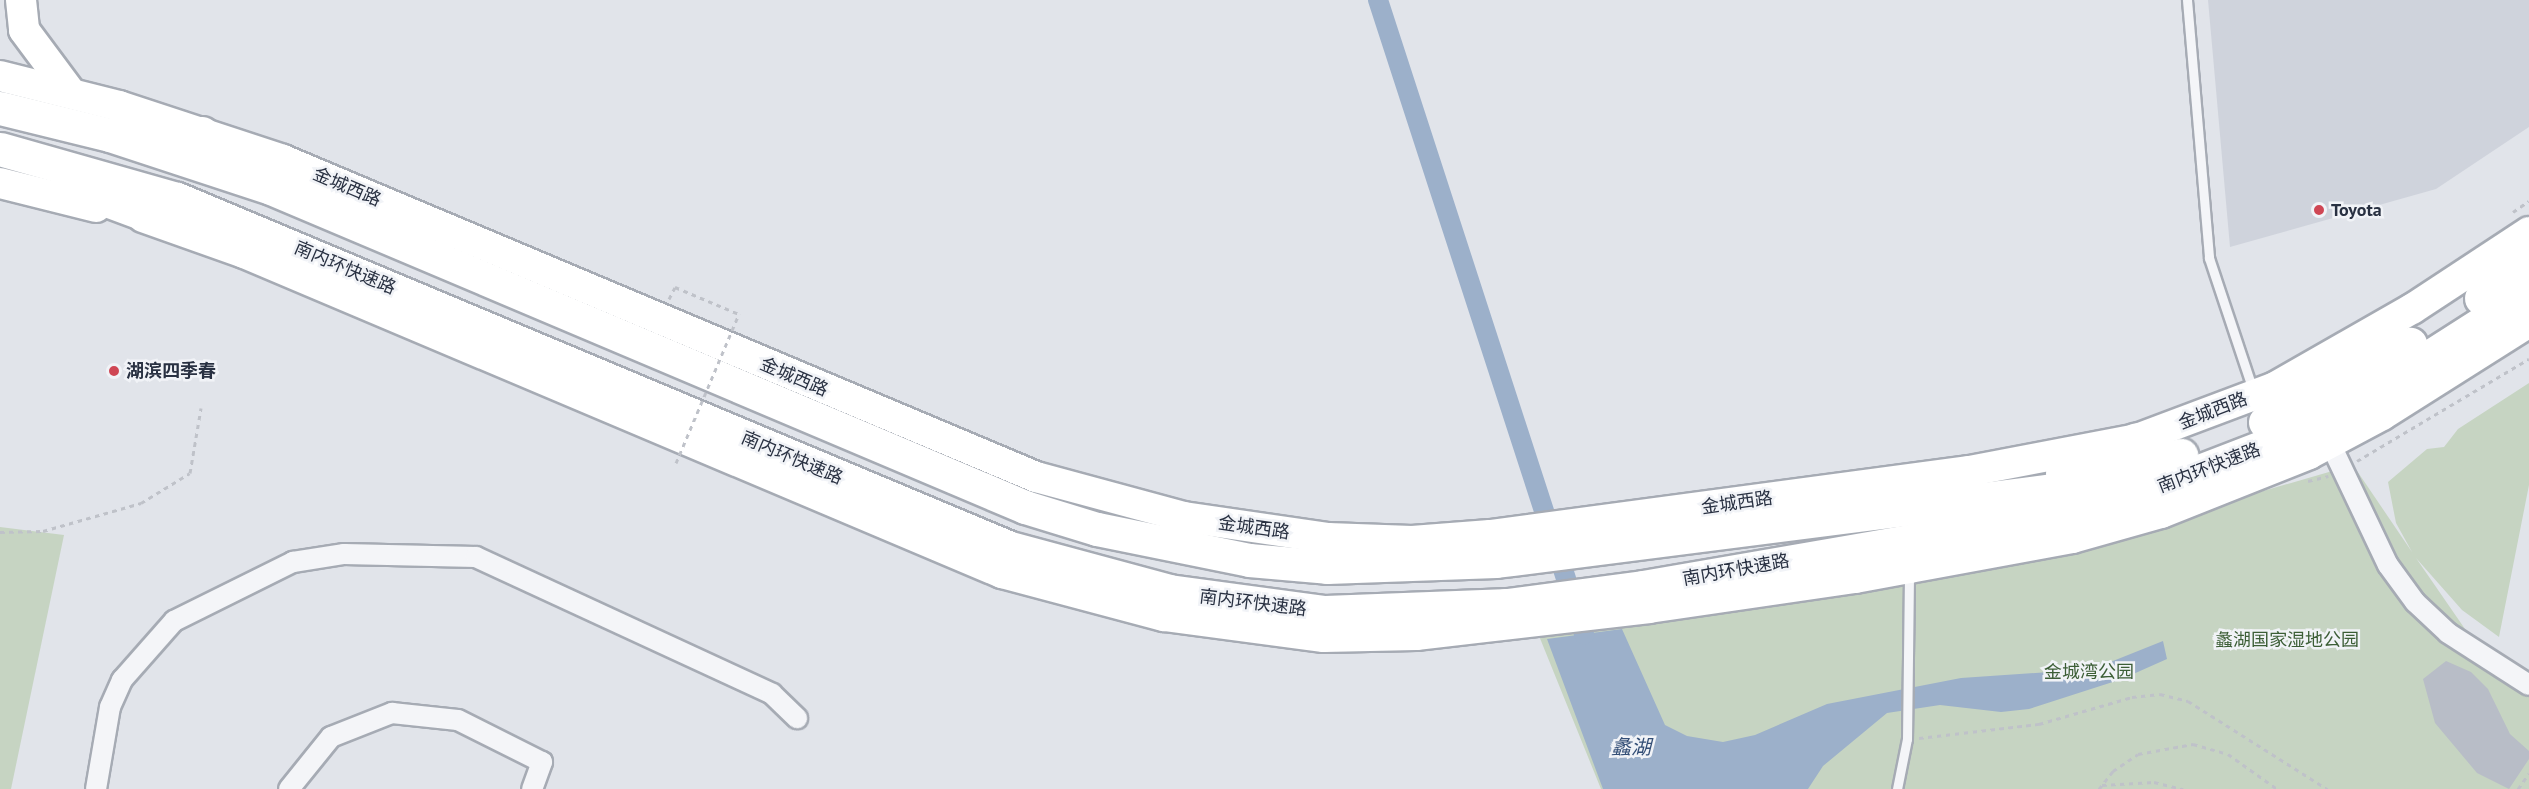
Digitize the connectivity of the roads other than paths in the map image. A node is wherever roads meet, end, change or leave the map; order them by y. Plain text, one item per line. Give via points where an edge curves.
1 (21, 0) edge
2 (2187, 0) edge
3 (0, 76) edge
4 (70, 92) junction
5 (0, 108) edge
6 (202, 133) junction
7 (0, 149) edge
8 (0, 159) edge
9 (0, 183) edge
10 (271, 189) junction
11 (168, 223) junction
12 (2520, 223) edge
13 (2529, 266) edge
14 (2529, 293) edge
15 (2529, 322) edge
16 (2255, 395) junction
17 (2137, 439) junction
18 (2330, 443) junction
19 (1975, 500) junction
20 (1628, 531) junction
21 (1493, 548) junction
22 (1910, 566) junction
23 (1646, 598) junction
24 (1509, 616) junction
25 (2529, 685) edge
26 (797, 718) dead end
27 (96, 789) edge
28 (289, 789) edge
29 (532, 789) edge
30 (1898, 789) edge

1 - 4 main road via 24,30
2 - 16 lane via 2209,258
3 - 4 main road, 金城西路
4 - 6 main road, 金城西路
5 - 10 highway, 南内环快速路 via 110,135
6 - 10 highway
6 - 21 main road, 金城西路 via 283,160 961,448 1105,499 1184,517 1328,538
7 - 24 highway, 南内环快速路 via 177,199 933,518 1086,572 1244,604 1325,612
8 - 11 highway
9 - 11 main road
10 - 21 highway, 南内环快速路 via 950,477 1097,529 1239,558 1327,567
11 - 24 main road via 923,541 1079,597 1240,629 1324,637
12 - 16 main road, 金城西路 via 2345,350
13 - 19 highway, 南内环快速路 via 2359,374 2217,443 2147,468 2061,489
14 - 23 highway, 南内环快速路 via 2440,352 2308,427 2153,489 2067,514
15 - 18 main road via 2443,379
16 - 17 main road, 金城西路
17 - 19 highway via 2058,476
17 - 20 main road, 金城西路
18 - 22 main road via 2235,486 2161,513 2072,538
18 - 25 street via 2388,565 2415,602 2448,633
19 - 20 highway, 南内环快速路
20 - 21 highway, 南内环快速路
22 - 23 highway
22 - 30 lane via 1907,739
23 - 24 highway, 南内环快速路
26 - 27 street via 772,694 476,556 344,554 293,562 174,621 122,680 110,707
28 - 29 street via 331,737 392,713 458,720 542,762

